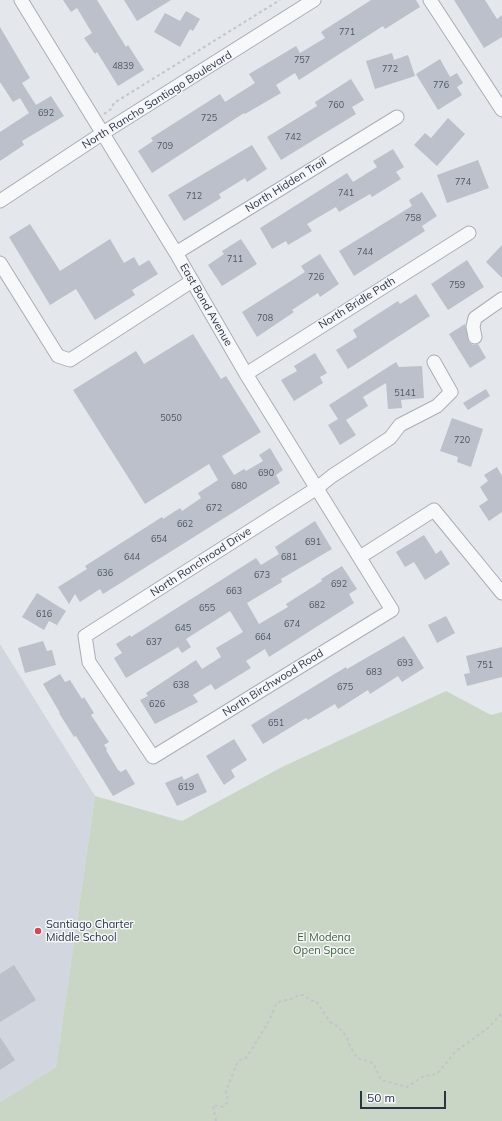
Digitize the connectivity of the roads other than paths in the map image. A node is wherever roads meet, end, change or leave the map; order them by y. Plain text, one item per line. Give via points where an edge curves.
1 (20, 0) edge
2 (314, 0) edge
3 (430, 0) edge
4 (502, 110) edge
5 (397, 117) dead end
6 (103, 133) junction
7 (0, 201) edge
8 (469, 233) dead end
9 (176, 253) junction
10 (0, 263) edge
11 (192, 280) junction
12 (502, 299) edge
13 (475, 337) dead end
14 (434, 362) dead end
15 (246, 374) junction
16 (317, 488) junction
17 (360, 557) junction
18 (502, 593) edge
19 (392, 610) joint
20 (153, 758) joint

1 - 6 street, East Bond Avenue
2 - 6 street, North Rancho Santiago Boulevard
3 - 4 street
5 - 9 street, North Hidden Trail
6 - 7 street, North Rancho Santiago Boulevard
6 - 9 street, East Bond Avenue
8 - 15 street, North Bridle Path
9 - 11 street, East Bond Avenue
10 - 11 street via 58,356 70,360
11 - 15 street, East Bond Avenue
12 - 13 street via 474,318
14 - 16 street, North Ranchroad Drive via 451,392 437,406 400,425 390,438
15 - 16 street, East Bond Avenue
16 - 17 street, East Bond Avenue
16 - 20 street, North Ranchroad Drive via 85,636 88,662
17 - 18 street via 434,510
17 - 19 street, East Bond Avenue
19 - 20 street, North Birchwood Road

